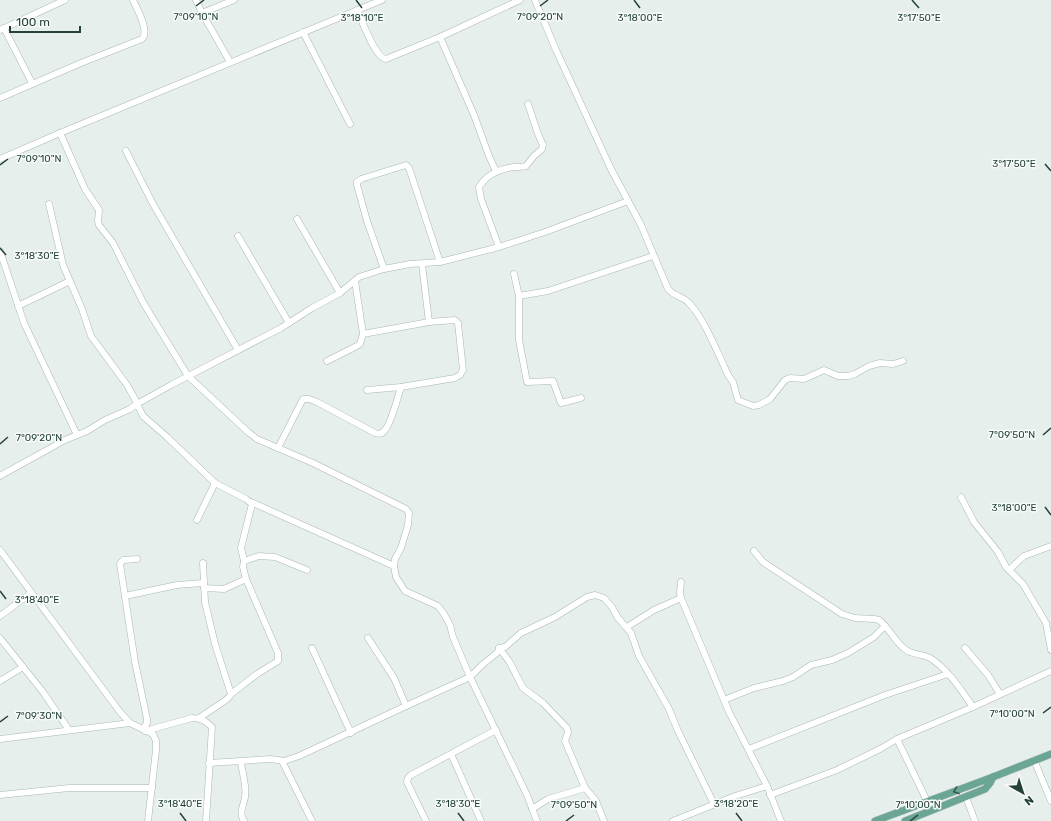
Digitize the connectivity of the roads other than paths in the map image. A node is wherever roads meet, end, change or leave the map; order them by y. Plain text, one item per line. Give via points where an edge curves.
1 (65, 0) edge
2 (133, 0) edge
3 (196, 0) edge
4 (234, 0) edge
5 (382, 0) edge
6 (520, 0) edge
7 (535, 0) edge
8 (357, 10) junction
9 (202, 13) junction
10 (2, 28) edge
11 (303, 32) junction
12 (440, 37) junction
13 (230, 62) junction
14 (32, 83) junction
15 (0, 98) edge
16 (528, 104) dead end
17 (350, 124) dead end
18 (60, 132) junction
19 (126, 151) dead end
20 (0, 159) edge
21 (496, 171) junction
22 (628, 201) junction
23 (50, 204) dead end
24 (297, 219) dead end
25 (238, 236) dead end
26 (499, 246) junction
27 (0, 251) edge
28 (653, 256) junction
29 (440, 262) junction
30 (422, 264) junction
31 (384, 269) junction
32 (514, 274) dead end
33 (70, 281) junction
34 (355, 281) junction
35 (340, 293) junction
36 (519, 296) junction
37 (18, 306) junction
38 (429, 322) junction
39 (289, 324) junction
40 (363, 334) junction
41 (238, 350) junction
42 (327, 361) dead end
43 (903, 361) dead end
44 (188, 376) junction
45 (401, 387) junction
46 (367, 390) dead end
47 (581, 398) dead end
48 (136, 404) junction
49 (77, 435) junction
50 (278, 448) junction
51 (0, 476) edge
52 (215, 483) junction
53 (961, 497) dead end
54 (251, 502) junction
55 (197, 520) dead end
56 (1051, 546) edge
57 (754, 552) dead end
58 (1, 553) edge
59 (137, 559) dead end
60 (244, 561) junction
61 (203, 563) dead end
62 (394, 566) junction
63 (307, 570) dead end
64 (1009, 570) junction
65 (246, 579) junction
66 (681, 582) dead end
67 (203, 585) junction
68 (31, 593) junction
69 (125, 596) junction
70 (681, 598) junction
71 (0, 616) edge
72 (1048, 621) edge
73 (886, 626) junction
74 (627, 627) junction
75 (0, 638) edge
76 (368, 638) dead end
77 (312, 648) dead end
78 (499, 648) junction
79 (965, 648) dead end
80 (1051, 650) edge
81 (23, 667) junction
82 (1051, 671) edge
83 (948, 674) junction
84 (470, 678) junction
85 (0, 681) edge
86 (231, 694) junction
87 (1000, 694) junction
88 (724, 700) junction
89 (406, 706) junction
90 (972, 707) junction
91 (199, 718) junction
92 (130, 723) junction
93 (69, 730) junction
94 (144, 730) junction
95 (496, 730) junction
96 (351, 732) junction
97 (0, 739) edge
98 (897, 739) junction
99 (749, 749) junction
100 (451, 754) junction
101 (1051, 754) edge
102 (1034, 760) junction
103 (282, 761) junction
104 (240, 762) junction
105 (209, 763) junction
106 (993, 777) junction
107 (767, 786) junction
108 (152, 788) junction
109 (585, 788) junction
110 (0, 795) edge
111 (770, 795) junction
112 (966, 797) junction
113 (927, 801) junction
114 (1051, 802) edge
115 (714, 804) junction
116 (532, 809) junction
117 (916, 819) edge
118 (148, 821) edge
119 (206, 821) edge
120 (244, 821) edge
121 (312, 821) edge
122 (426, 821) edge
123 (481, 821) edge
124 (537, 821) edge
125 (604, 821) edge
126 (673, 821) edge
127 (781, 821) edge
128 (876, 821) edge
129 (905, 821) edge
130 (975, 821) edge

1 - 10 street
2 - 14 street via 146,33 142,39
3 - 9 street
4 - 9 street
5 - 8 street
6 - 12 street
7 - 22 street
8 - 11 street
8 - 12 street via 375,51 386,59
9 - 13 street
10 - 14 street
11 - 13 street
11 - 17 street
12 - 21 street
13 - 18 street
14 - 15 street
16 - 21 street via 542,149 526,166
18 - 20 street
18 - 44 street via 85,189 99,210 99,225 112,243 144,304
19 - 41 street
21 - 26 street via 484,178 479,187
22 - 26 street
22 - 28 street
23 - 33 street via 60,253
24 - 35 street
25 - 39 street
26 - 29 street
27 - 37 street
28 - 36 street via 548,291
28 - 43 street via 668,289 673,295 687,301 696,311 733,382 738,400 746,404 753,406 764,403 785,380 790,378 804,379 824,370 838,376 848,376 869,366
29 - 30 street
29 - 31 street via 406,165 361,179 357,185
30 - 31 street
30 - 38 street
31 - 34 street via 366,274
32 - 36 street
33 - 37 street
33 - 48 street via 91,336 127,385
34 - 35 street
34 - 40 street
35 - 39 street
36 - 47 street via 519,340 527,382 553,381 561,403
37 - 49 street
38 - 40 street
38 - 45 street via 455,320 458,324 463,370 456,378
39 - 41 street
40 - 42 street via 362,340 355,347
41 - 44 street
44 - 48 street
44 - 50 street via 248,432
45 - 46 street
45 - 50 street via 389,423 380,434 317,402 304,399
48 - 49 street
48 - 52 street via 143,416
49 - 51 street
50 - 62 street via 406,509 409,513 408,525
52 - 54 street
52 - 55 street
53 - 64 street via 974,522
54 - 60 street via 241,548
54 - 62 street
56 - 64 street via 1024,556
57 - 73 street via 762,562 842,614 854,618 879,620
58 - 68 street
59 - 69 street via 124,560 120,564
60 - 63 street via 259,556 275,557
60 - 65 street
61 - 67 street
62 - 84 street via 396,577 405,591 434,603 444,614
64 - 72 street via 1023,584
65 - 67 street via 224,589
65 - 86 street via 279,657 274,664
66 - 70 street
67 - 69 street via 177,585
67 - 86 street via 215,644
68 - 71 street
68 - 92 street
69 - 94 street via 147,719
70 - 74 street via 654,610
70 - 88 street
72 - 80 street
73 - 83 street via 906,650 928,657
73 - 88 street via 874,637 848,653 811,665 783,681 754,688
74 - 78 street via 609,603 599,596 591,596 521,633 505,647
74 - 115 street via 638,656 669,709
75 - 81 street
76 - 89 street via 394,678
77 - 96 street
78 - 84 street via 498,652 482,664
78 - 109 street via 523,688 543,703 567,728 565,741
79 - 87 street
81 - 85 street
81 - 93 street
82 - 87 street
83 - 90 street
83 - 99 street via 885,695
84 - 89 street
84 - 95 street
86 - 91 street
87 - 90 street
88 - 99 street
89 - 96 street
90 - 98 street
91 - 94 street
91 - 105 street via 212,727
92 - 93 street
92 - 94 street
93 - 97 street
94 - 108 street via 153,734 156,741
95 - 100 street
95 - 116 street
96 - 103 street
98 - 111 street via 837,770
98 - 113 street
99 - 107 street
100 - 122 street via 408,778 407,782
100 - 123 street
101 - 102 main road
102 - 106 main road
102 - 114 street
103 - 104 street via 271,759
103 - 121 street
104 - 105 street
104 - 120 street via 246,795 241,810
105 - 119 street
106 - 112 main road via 985,789
106 -> 113 main road
107 - 111 street
107 - 115 street
108 - 110 street via 69,788
108 - 118 street
109 - 116 street via 548,799
109 - 125 street via 596,802
111 - 127 street
112 - 117 main road
112 - 130 street
113 - 128 main road
115 - 126 street
116 - 124 street
117 - 129 main road

